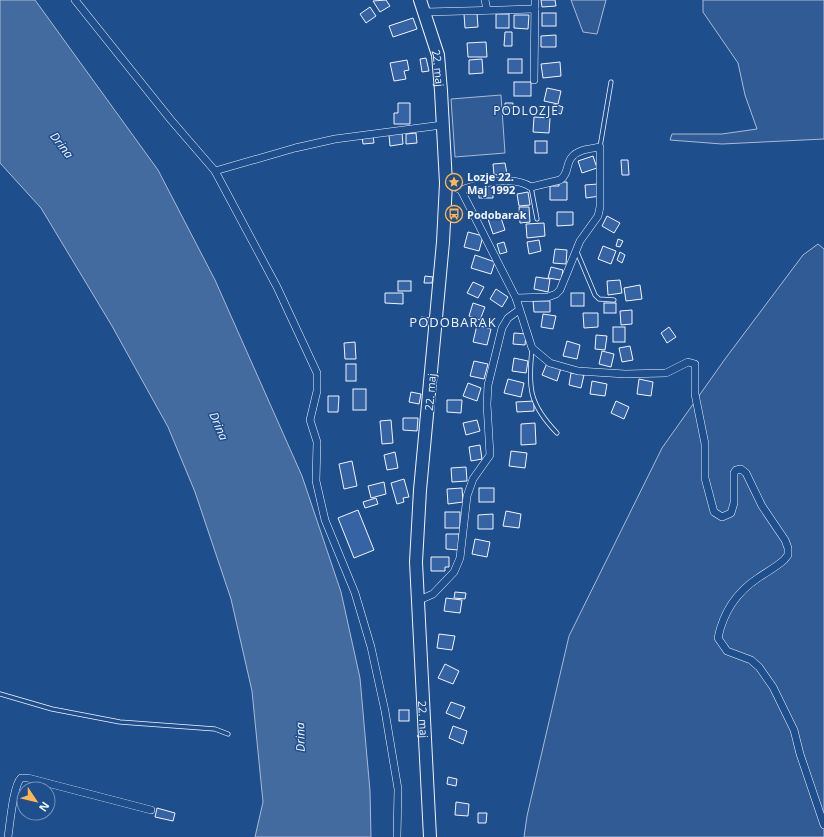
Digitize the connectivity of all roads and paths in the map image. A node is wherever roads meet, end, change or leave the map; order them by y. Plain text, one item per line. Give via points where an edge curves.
1 (75, 0) edge
2 (420, 0) edge
3 (485, 0) edge
4 (535, 0) edge
5 (535, 9) junction
6 (487, 10) junction
7 (426, 12) junction
8 (534, 80) dead end
9 (611, 82) dead end
10 (442, 125) junction
11 (600, 147) junction
12 (215, 171) junction
13 (446, 183) junction
14 (531, 187) junction
15 (461, 190) junction
16 (537, 219) dead end
17 (576, 251) junction
18 (516, 298) junction
19 (614, 300) dead end
20 (519, 310) junction
21 (532, 348) junction
22 (557, 433) dead end
23 (417, 601) junction
24 (0, 694) edge
25 (228, 734) dead end
26 (151, 810) dead end
27 (824, 825) edge
28 (8, 837) edge
29 (397, 837) edge
30 (430, 837) edge

1 - 12 street
2 - 7 main road, 22. maj
3 - 6 street
4 - 5 street
5 - 6 street
5 - 8 street
6 - 7 street
7 - 10 main road, 22. maj via 438,56
9 - 11 lane
10 - 12 street via 335,139
10 - 13 main road, 22. maj
11 - 14 street via 581,151 571,157 565,177 560,180
11 - 17 street via 598,216
12 - 29 street via 277,287 317,373 317,391 310,420 317,442 316,481 325,520 355,593 371,647 398,789
13 - 15 street
13 - 23 main road, 22. maj via 420,490 416,562
14 - 15 street via 515,181 477,184
14 - 16 lane
15 - 18 street
17 - 18 street via 563,285 556,294
17 - 19 lane via 595,295 599,299
18 - 20 street
20 - 21 street
20 - 23 street via 508,318 502,328 488,385 490,455 473,479 467,496 460,558 454,572 433,594
21 - 22 lane via 529,382 532,394 542,418
21 - 27 street via 550,363 578,371 666,373 688,362 695,364 695,394 705,444 706,478 714,512 722,517 731,513 734,503 734,473 741,469 746,473 762,506 788,548 784,560 747,586 732,602 724,616 718,638 727,651 751,660 760,667 773,687 794,730
23 - 30 main road, 22. maj
24 - 25 lane via 52,709 120,722 209,728
26 - 28 street via 23,778 18,784

